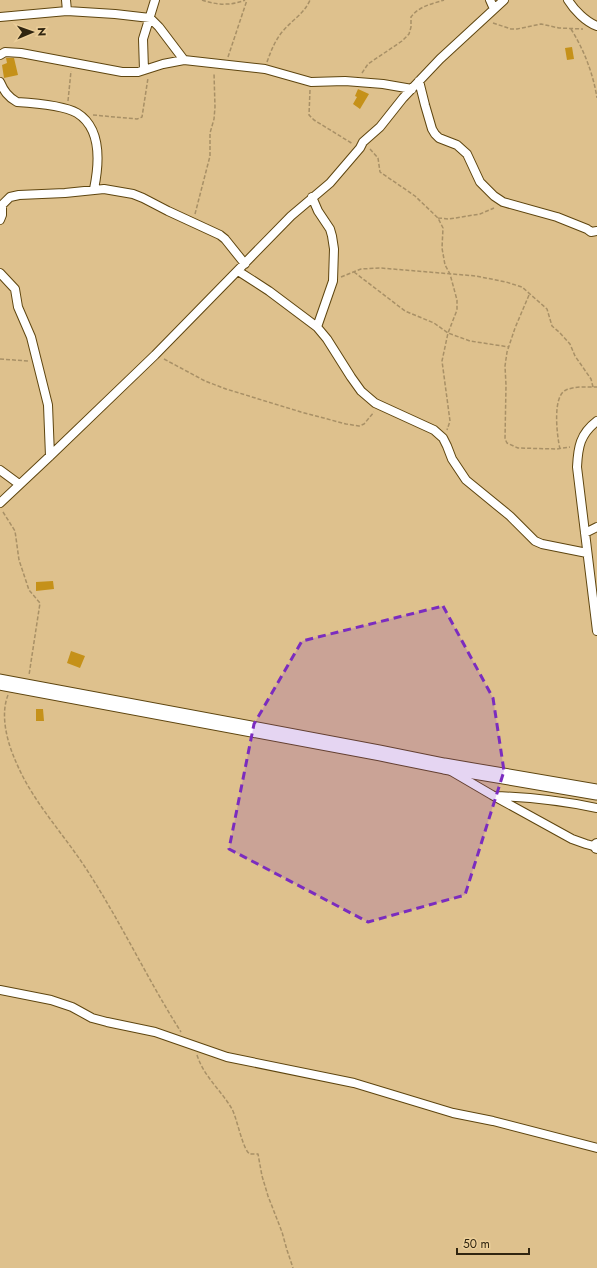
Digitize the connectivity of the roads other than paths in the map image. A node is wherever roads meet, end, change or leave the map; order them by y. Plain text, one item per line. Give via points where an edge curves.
1 (66, 0) edge
2 (155, 0) edge
3 (490, 0) edge
4 (504, 0) edge
5 (568, 0) edge
6 (494, 8) junction
7 (67, 11) junction
8 (0, 18) edge
9 (150, 18) junction
10 (593, 28) edge
11 (0, 55) edge
12 (184, 60) junction
13 (147, 69) junction
14 (419, 81) junction
15 (0, 82) edge
16 (412, 89) junction
17 (94, 189) junction
18 (312, 197) junction
19 (0, 220) edge
20 (597, 231) edge
21 (245, 264) junction
22 (238, 271) junction
23 (0, 273) edge
24 (317, 327) junction
25 (597, 421) edge
26 (50, 456) junction
27 (0, 470) edge
28 (19, 484) junction
29 (0, 503) edge
30 (597, 527) edge
31 (585, 533) junction
32 (587, 552) junction
33 (597, 631) edge
34 (0, 682) edge
35 (444, 766) junction
36 (597, 792) edge
37 (492, 796) junction
38 (597, 808) edge
39 (597, 846) edge
40 (0, 990) edge
41 (597, 1148) edge

1 - 7 street
2 - 9 street
3 - 6 street
4 - 6 street
5 - 10 street
6 - 14 street
7 - 8 street
7 - 9 street
9 - 12 street
9 - 13 street via 143,39
11 - 13 street via 5,52 20,53 122,72
12 - 13 street
12 - 16 street via 265,69 311,82 345,81
14 - 16 street
14 - 20 street via 435,134 457,145 467,154 480,182 494,196 503,202 557,217 591,232
15 - 17 street via 11,99 68,109 86,121 95,136 98,160
16 - 18 street via 330,183
17 - 19 street via 10,197 2,205
17 - 21 street via 137,196 209,229 225,239
18 - 21 street
18 - 24 street via 330,229 334,249 333,281
21 - 22 street
22 - 24 street
22 - 26 street
23 - 26 street via 17,292 17,304 31,337 48,405
24 - 32 street via 362,391 375,403 434,430 443,438 452,459 466,480 510,516 535,541
25 - 31 street via 587,429 581,440 577,467
26 - 28 street
27 - 28 street
28 - 29 street
30 - 31 street
31 - 32 street
32 - 33 street
34 - 35 highway
35 - 36 highway
35 - 37 street
37 - 38 street via 536,798
37 - 39 street via 572,838
40 - 41 street via 51,1000 72,1007 92,1018 155,1032 227,1057 354,1083 454,1113

